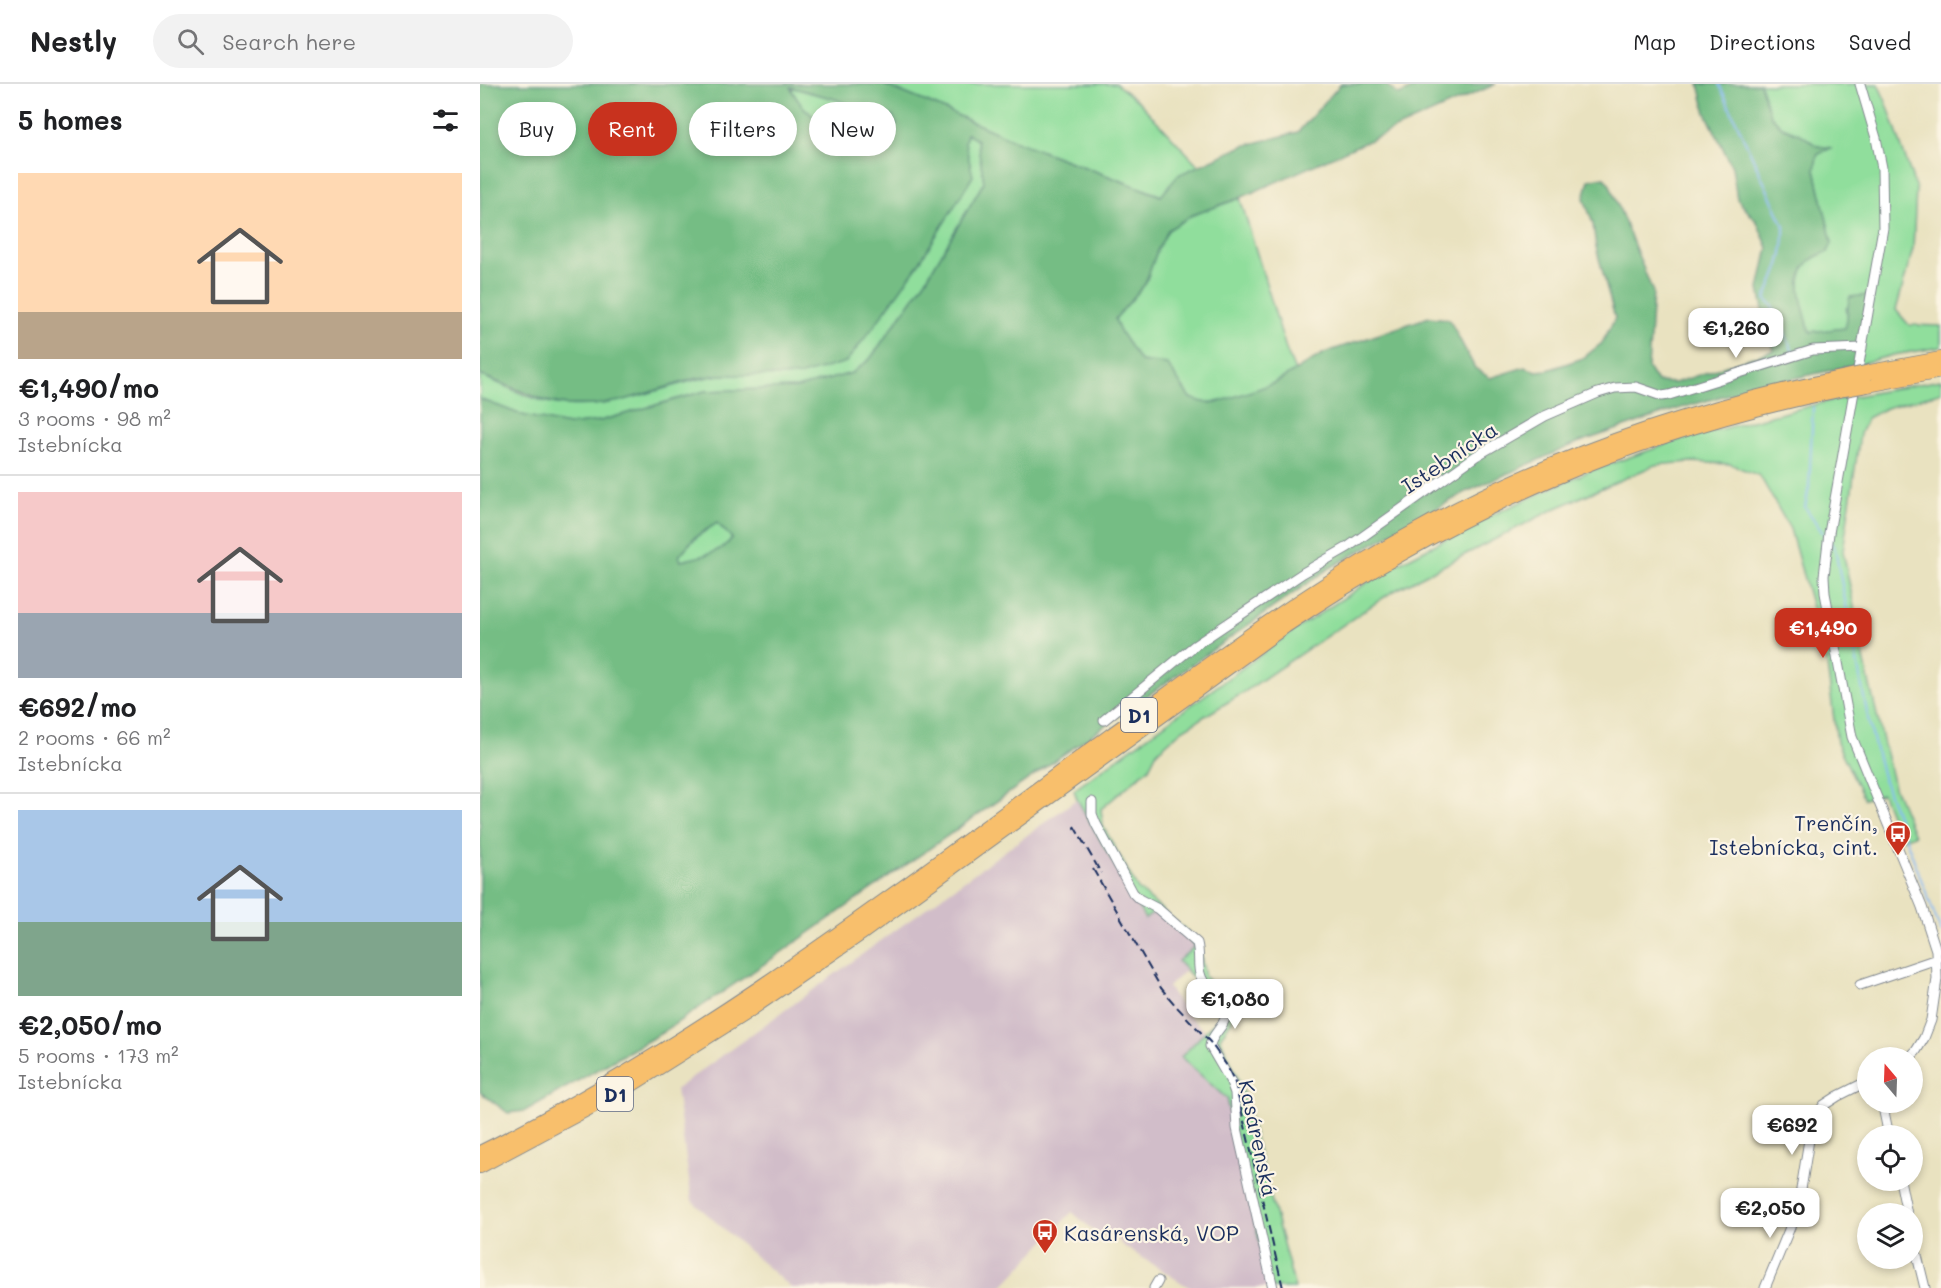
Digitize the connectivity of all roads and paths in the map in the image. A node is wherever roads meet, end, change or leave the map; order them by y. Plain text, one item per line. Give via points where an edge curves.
1 (1860, 84) edge
2 (1862, 348) junction
3 (1941, 359) edge
4 (1941, 371) edge
5 (1857, 381) junction
6 (1104, 720) dead end
7 (1092, 802) dead end
8 (1938, 964) edge
9 (1860, 985) dead end
10 (1937, 1006) edge
11 (1918, 1047) edge
12 (1857, 1087) edge
13 (480, 1153) edge
14 (480, 1166) edge
15 (1920, 1269) edge
16 (1273, 1288) edge
17 (1765, 1288) edge
18 (1925, 1288) edge

1 - 2 street via 1882,168 1884,208 1881,247
2 - 5 street
2 - 6 street, Istebnícka via 1814,350 1670,395 1636,387 1615,388 1545,416 1476,456 1347,547 1194,646
3 - 5 highway, D1
4 - 5 highway, D1
5 - 8 street via 1829,533 1825,593 1852,737 1922,906
5 - 13 highway, D1 via 1749,398 1686,416 1501,487 1409,534 1320,587 1233,647 735,1006 619,1078
5 - 14 highway, D1 via 1651,440 1551,478 1414,545 1276,632 860,934 736,1019 626,1088
7 - 16 street, Kasárenská via 1096,824 1133,893 1197,943 1200,975 1226,1011 1210,1046 1235,1093 1237,1128
8 - 9 street
8 - 10 street
10 - 11 street
12 - 17 street via 1824,1106 1812,1120 1798,1208
15 - 18 street

